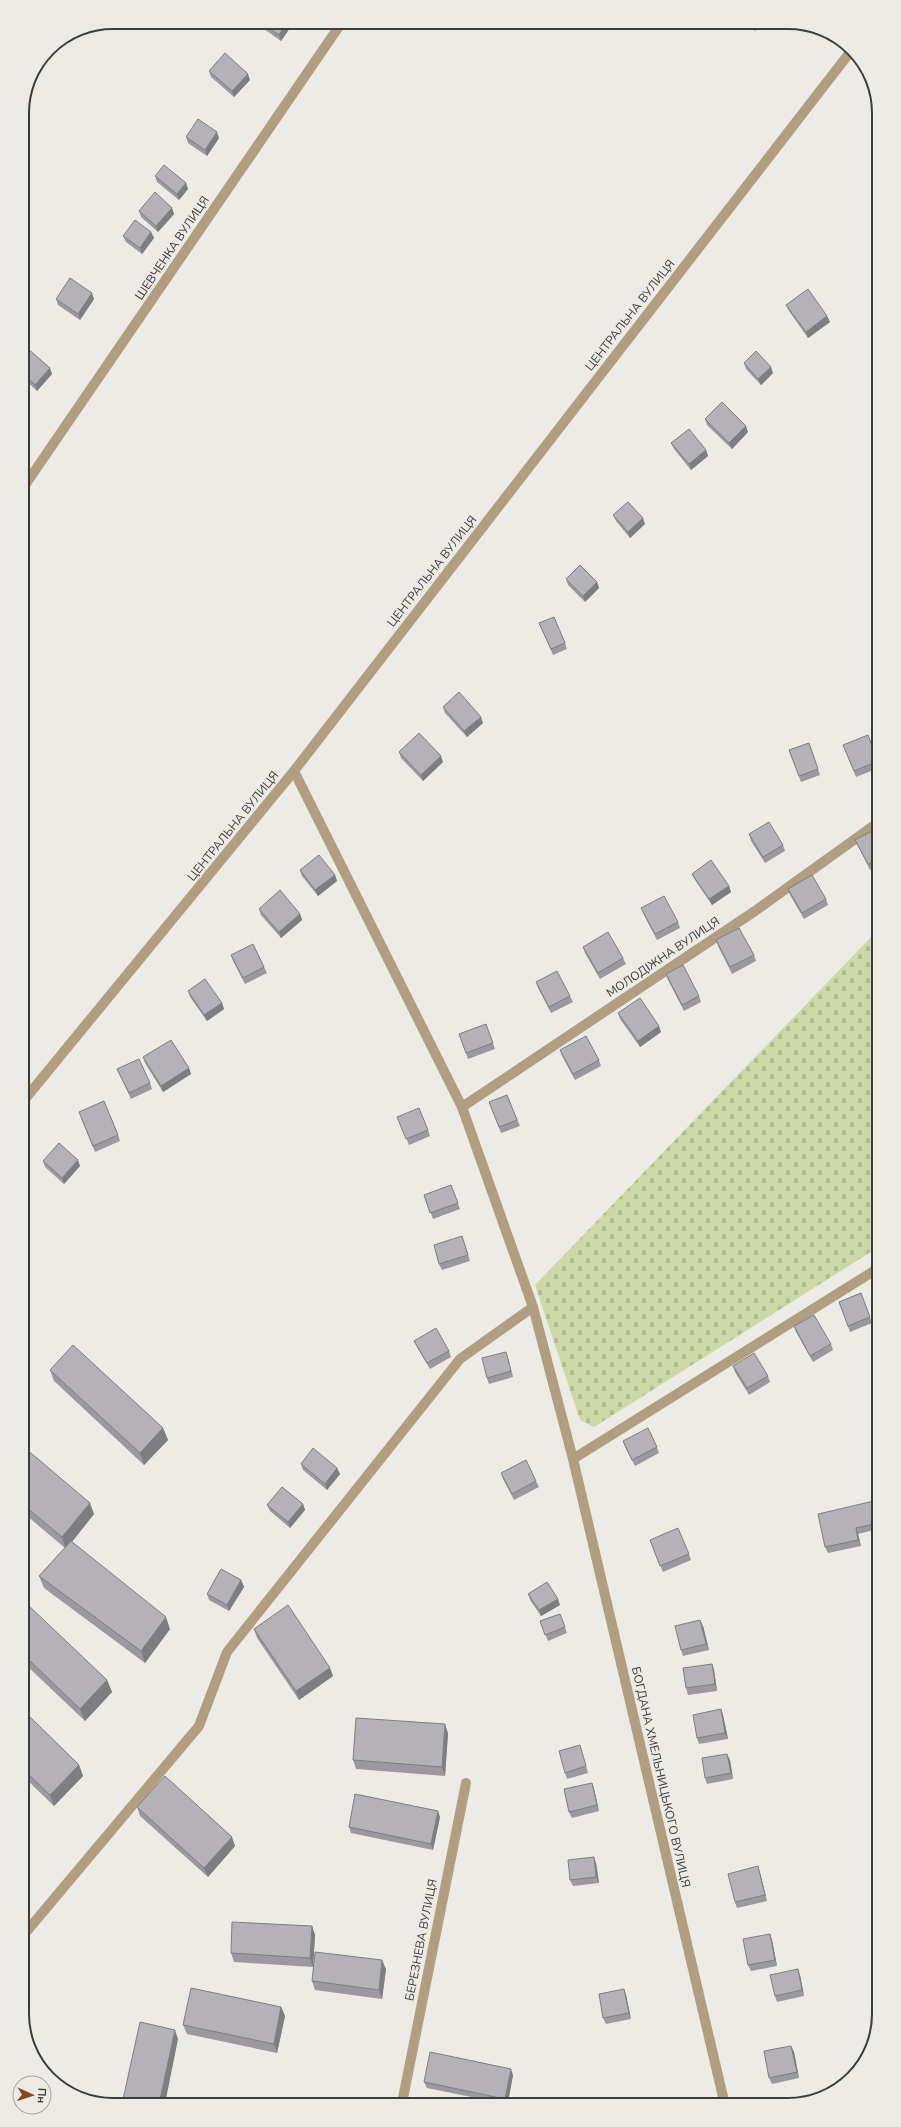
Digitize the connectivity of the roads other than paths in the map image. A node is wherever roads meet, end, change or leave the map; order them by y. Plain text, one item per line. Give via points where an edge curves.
1 (337, 29) edge
2 (848, 55) edge
3 (29, 479) edge
4 (294, 771) junction
5 (872, 827) edge
6 (29, 1093) edge
7 (462, 1107) junction
8 (872, 1271) edge
9 (533, 1307) junction
10 (573, 1459) junction
11 (466, 1783) dead end
12 (29, 1928) edge
13 (403, 2098) edge
14 (723, 2098) edge

1 - 3 street, ШЕВЧЕНКА ВУЛИЦЯ
2 - 4 street, ЦЕНТРАЛЬНА ВУЛИЦЯ
4 - 6 street, ЦЕНТРАЛЬНА ВУЛИЦЯ
4 - 7 street, БОГДАНА ХМЕЛЬНИЦЬКОГО ВУЛИЦЯ
5 - 7 street, МОЛОДІЖНА ВУЛИЦЯ via 755,911
7 - 9 street, БОГДАНА ХМЕЛЬНИЦЬКОГО ВУЛИЦЯ
8 - 10 street
9 - 10 street, БОГДАНА ХМЕЛЬНИЦЬКОГО ВУЛИЦЯ
9 - 12 street via 460,1359 227,1652 199,1726
10 - 14 street, БОГДАНА ХМЕЛЬНИЦЬКОГО ВУЛИЦЯ
11 - 13 street, БЕРЕЗНЕВА ВУЛИЦЯ

